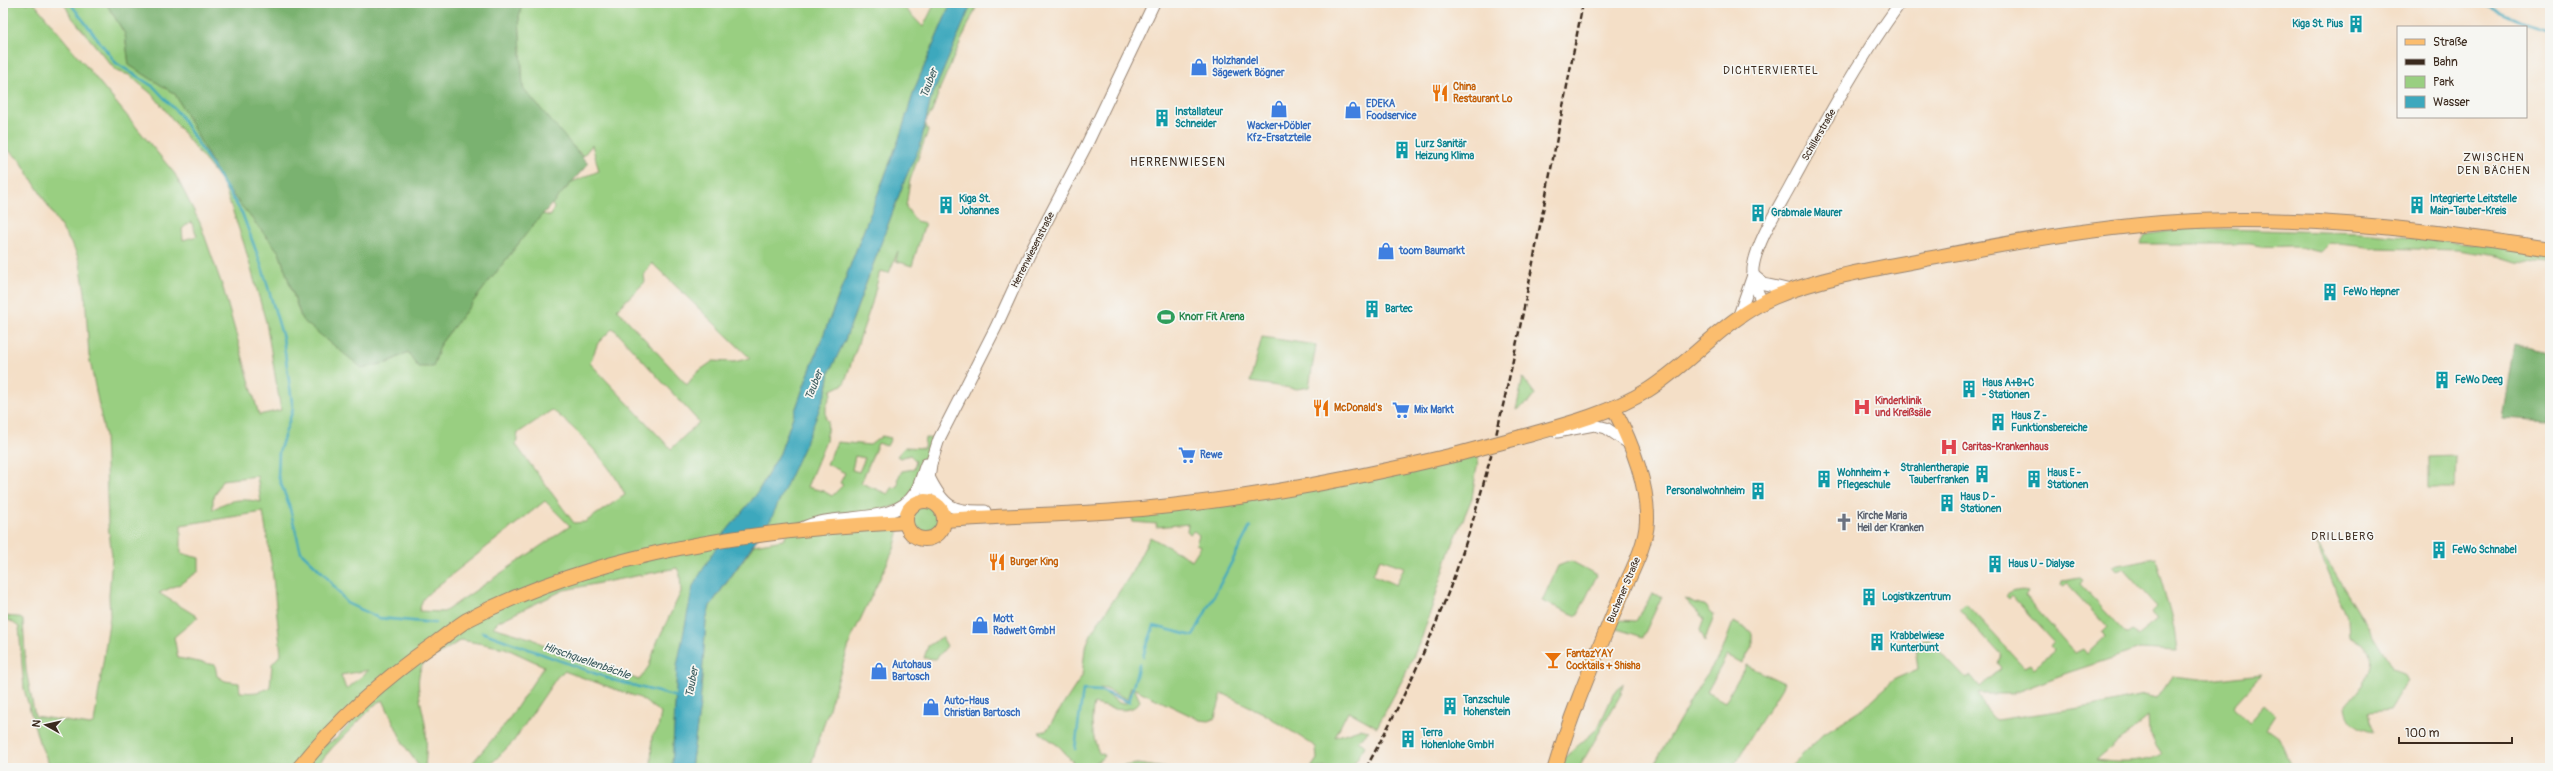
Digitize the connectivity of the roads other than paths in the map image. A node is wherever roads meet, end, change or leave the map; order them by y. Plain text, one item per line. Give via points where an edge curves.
1 (1154, 3) edge
2 (1900, 3) edge
3 (2550, 248) edge
4 (1753, 275) junction
5 (1793, 291) junction
6 (1763, 303) junction
7 (1738, 318) junction
8 (1648, 389) junction
9 (1614, 409) junction
10 (1526, 436) junction
11 (939, 439) junction
12 (1628, 442) junction
13 (929, 477) junction
14 (926, 500) junction
15 (1021, 514) junction
16 (945, 520) junction
17 (906, 522) junction
18 (794, 530) junction
19 (300, 768) edge
20 (1555, 768) edge

1 - 11 street, Herrenwiesenstraße via 1086,146 1029,255
2 - 4 street, Schillerstraße via 1831,114 1779,207 1761,245
3 - 5 main road via 2425,231 2285,221 2163,223 2078,231 1852,274 1816,282
4 - 5 street via 1777,288
4 - 6 street, Schillerstraße
4 - 7 street, Schillerstraße
5 - 6 main road
6 - 7 main road
7 - 8 main road
8 - 9 main road
8 - 12 main road via 1626,415 1624,426
9 - 10 main road
9 - 12 main road, Buchener Straße
10 - 12 street via 1594,425 1606,428
10 - 15 main road, bridge via 1363,475 1237,497 1141,509
11 - 13 street, Herrenwiesenstraße
11 - 18 street via 914,494 893,511 879,515 815,521
12 - 20 main road, Buchener Straße via 1640,471 1647,499 1647,523 1640,552 1587,680
13 - 14 street, Herrenwiesenstraße
13 - 15 street via 942,500 958,511 1011,510
14 - 16 main road via 941,508
14 - 17 main road via 911,507
15 - 16 main road
16 - 17 main road via 938,534 928,539 916,537
17 - 18 main road
18 - 19 main road via 696,546 564,579 466,621 407,662 373,690 323,739

